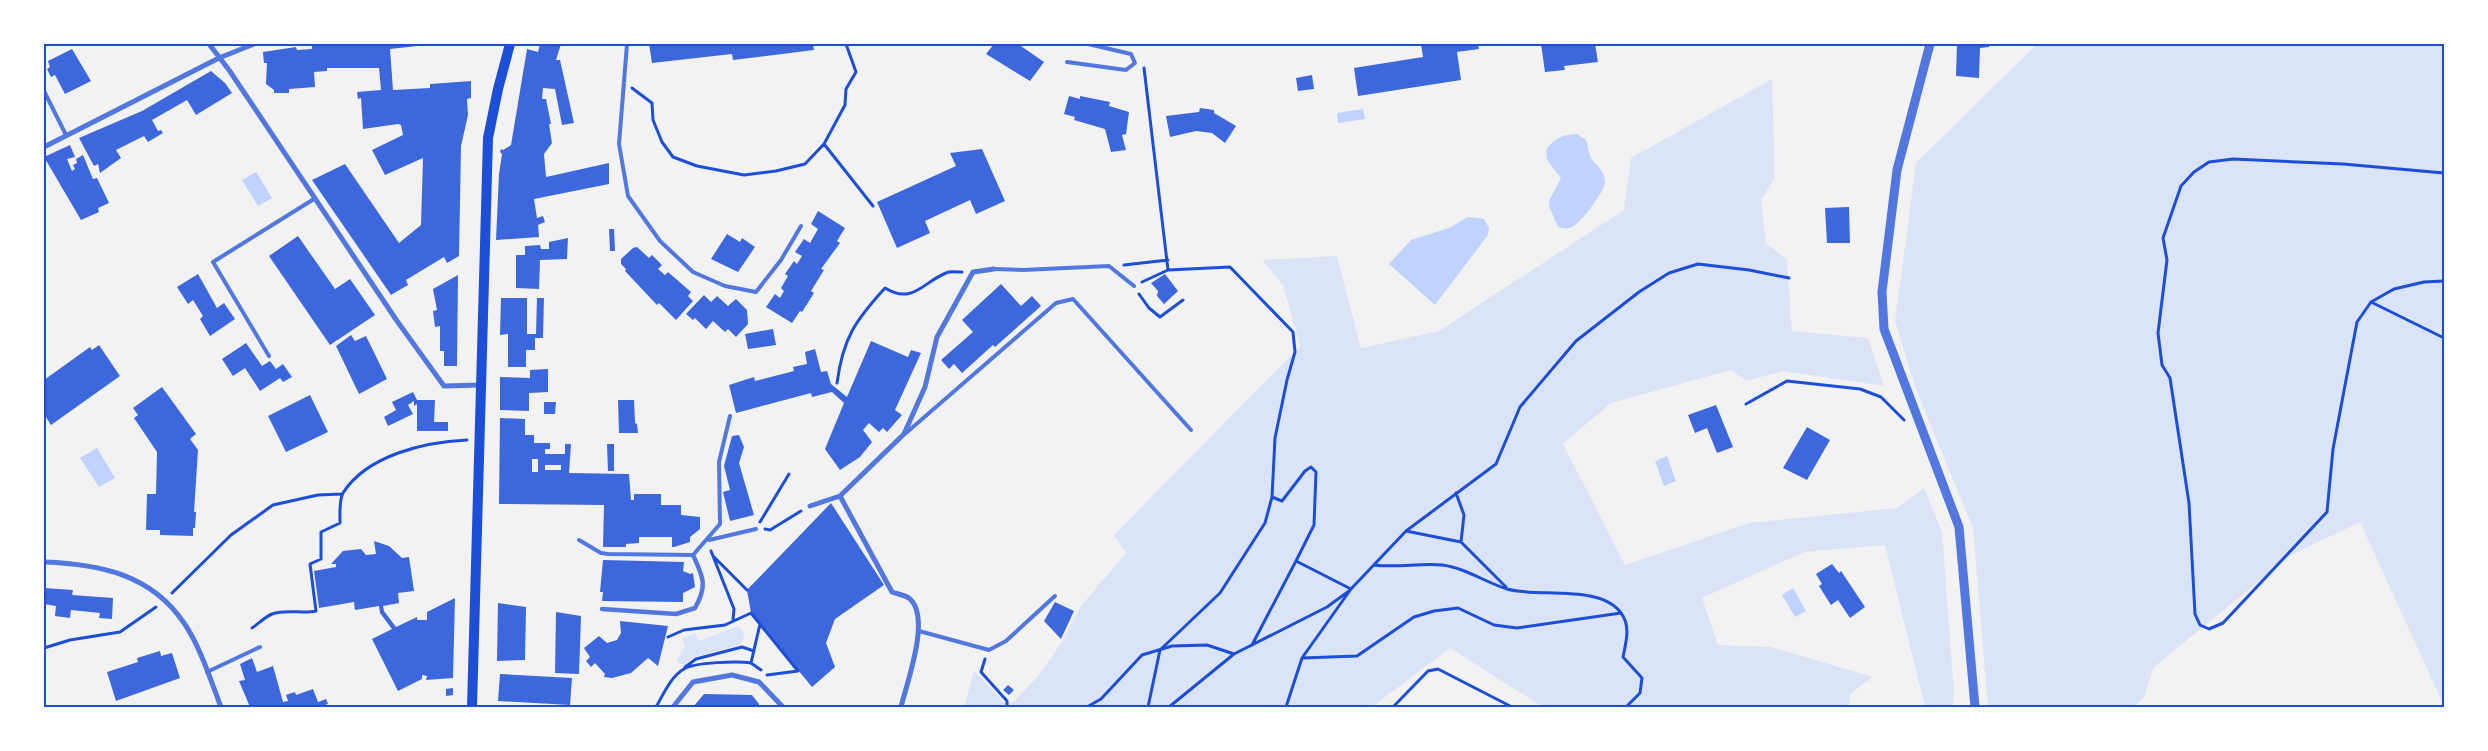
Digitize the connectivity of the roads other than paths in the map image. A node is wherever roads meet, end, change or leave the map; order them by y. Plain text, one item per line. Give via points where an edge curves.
1 (209, 44) edge
2 (254, 44) edge
3 (510, 44) edge
4 (627, 44) edge
5 (1088, 44) edge
6 (1930, 44) edge
7 (219, 58) junction
8 (1067, 62) dead end
9 (44, 91) edge
10 (66, 135) junction
11 (44, 147) edge
12 (314, 198) junction
13 (801, 226) dead end
14 (994, 269) joint
15 (1134, 286) road end
16 (269, 356) dead end
17 (481, 385) junction
18 (730, 416) dead end
19 (1191, 430) dead end
20 (904, 434) junction
21 (840, 496) junction
22 (810, 506) road end
23 (756, 529) road end
24 (578, 540) dead end
25 (709, 540) junction
26 (693, 555) junction
27 (44, 562) edge
28 (1055, 596) dead end
29 (602, 609) dead end
30 (919, 631) junction
31 (260, 648) dead end
32 (207, 672) junction
33 (783, 706) edge
34 (221, 707) edge
35 (472, 707) edge
36 (672, 707) edge
37 (901, 707) edge
38 (1975, 707) edge

1 - 7 street
2 - 7 street
3 - 17 main road via 488,138
4 - 13 lane via 619,144 628,196 660,241 692,272 725,286 756,292 781,260
5 - 8 lane via 1131,54 1135,62 1126,70
6 - 38 street via 1897,170 1882,292 1884,330 1960,527
7 - 10 street
7 - 12 street
9 - 10 lane
10 - 11 street
12 - 16 lane via 213,262
12 - 17 street via 444,386
14 - 15 lane via 1109,266
14 - 20 street via 972,272 936,337 925,387
17 - 35 main road
18 - 25 lane via 719,462 720,524
19 - 20 lane via 1073,299 1065,299 1056,302
20 - 21 street
21 - 22 street
21 - 30 street via 892,592 910,598 919,612
23 - 25 lane
24 - 26 lane via 608,554
25 - 26 lane
26 - 29 street via 702,575 704,593 696,608 676,614
27 - 32 street via 103,568 136,579 164,601 184,624
28 - 30 lane via 1006,641 989,650
30 - 37 street
31 - 32 lane
32 - 34 street
33 - 36 street via 759,682 732,675 693,682

